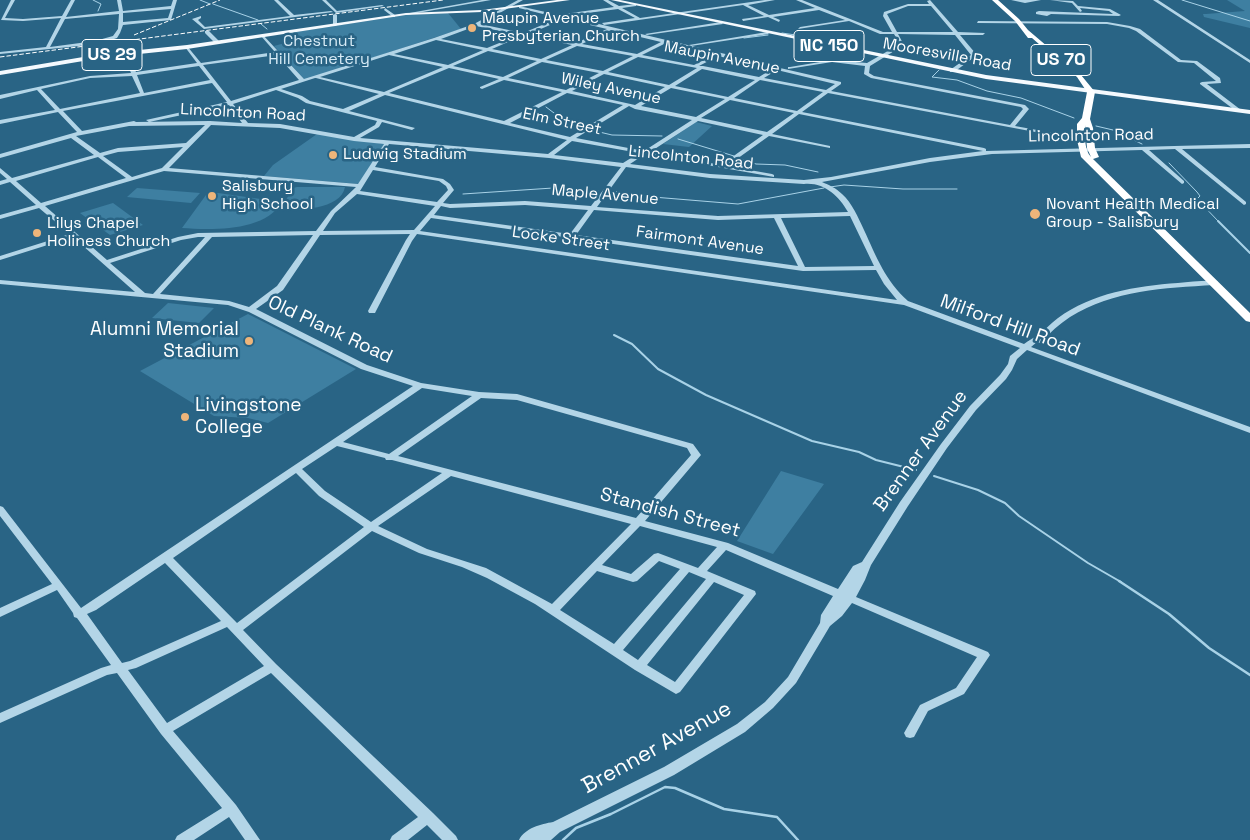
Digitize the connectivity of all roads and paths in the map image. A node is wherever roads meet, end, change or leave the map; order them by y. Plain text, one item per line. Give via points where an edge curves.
1 (13, 0) edge
2 (73, 0) edge
3 (119, 0) edge
4 (175, 0) edge
5 (276, 0) edge
6 (324, 0) edge
7 (375, 0) edge
8 (490, 0) edge
9 (520, 0) edge
10 (568, 0) edge
11 (605, 0) edge
12 (613, 0) edge
13 (733, 0) edge
14 (773, 0) edge
15 (798, 0) edge
16 (928, 0) edge
17 (993, 0) edge
18 (1013, 0) edge
19 (1025, 0) edge
20 (1039, 0) edge
21 (1052, 0) edge
22 (1155, 0) edge
23 (743, 4) junction
24 (635, 5) junction
25 (932, 5) junction
26 (174, 7) junction
27 (383, 7) junction
28 (520, 7) junction
29 (1078, 7) junction
30 (509, 8) junction
31 (616, 8) junction
32 (819, 8) junction
33 (492, 10) junction
34 (500, 12) junction
35 (1051, 12) dead end
36 (121, 13) junction
37 (334, 13) junction
38 (406, 14) junction
39 (677, 14) junction
40 (1080, 14) junction
41 (2, 16) edge
42 (394, 16) junction
43 (561, 16) junction
44 (769, 16) junction
45 (293, 17) junction
46 (64, 18) junction
47 (194, 19) dead end
48 (640, 20) junction
49 (744, 20) dead end
50 (779, 21) dead end
51 (848, 21) junction
52 (978, 22) dead end
53 (1018, 22) junction
54 (721, 23) junction
55 (1071, 23) junction
56 (121, 24) junction
57 (476, 24) junction
58 (335, 25) junction
59 (599, 25) junction
60 (612, 28) junction
61 (656, 28) dead end
62 (800, 28) dead end
63 (206, 30) junction
64 (663, 32) junction
65 (767, 33) junction
66 (524, 34) junction
67 (897, 34) junction
68 (956, 34) junction
69 (983, 34) dead end
70 (642, 35) junction
71 (263, 36) junction
72 (435, 39) junction
73 (666, 41) junction
74 (218, 42) junction
75 (579, 44) junction
76 (103, 45) dead end
77 (686, 46) junction
78 (48, 47) junction
79 (187, 47) junction
80 (487, 50) junction
81 (0, 53) edge
82 (278, 53) junction
83 (125, 54) junction
84 (389, 54) junction
85 (718, 54) junction
86 (636, 55) junction
87 (101, 56) junction
88 (882, 58) junction
89 (542, 61) junction
90 (1250, 62) edge
91 (199, 65) junction
92 (868, 65) junction
93 (447, 66) junction
94 (696, 66) junction
95 (703, 67) junction
96 (778, 67) junction
97 (786, 69) junction
98 (952, 71) junction
99 (0, 73) edge
100 (600, 73) junction
101 (134, 74) junction
102 (316, 77) junction
103 (504, 78) junction
104 (759, 78) junction
105 (304, 81) junction
106 (212, 82) junction
107 (671, 86) junction
108 (482, 88) dead end
109 (38, 89) junction
110 (277, 89) junction
111 (827, 91) junction
112 (564, 92) junction
113 (1088, 92) junction
114 (381, 94) junction
115 (143, 95) junction
116 (0, 97) edge
117 (730, 98) junction
118 (231, 103) junction
119 (626, 105) junction
120 (635, 107) junction
121 (58, 110) junction
122 (1238, 110) junction
123 (343, 111) junction
124 (798, 112) junction
125 (1250, 112) edge
126 (1086, 119) junction
127 (696, 120) junction
128 (380, 121) junction
129 (0, 122) edge
130 (210, 123) junction
131 (505, 123) junction
132 (129, 124) junction
133 (246, 124) junction
134 (1011, 127) junction
135 (412, 128) dead end
136 (81, 134) junction
137 (768, 135) junction
138 (72, 136) junction
139 (354, 139) junction
140 (571, 139) junction
141 (1081, 140) junction
142 (387, 143) junction
143 (188, 145) junction
144 (1250, 146) edge
145 (828, 147) dead end
146 (1143, 148) junction
147 (1177, 148) junction
148 (1086, 150) junction
149 (992, 152) junction
150 (646, 153) junction
151 (99, 155) junction
152 (0, 156) edge
153 (549, 156) junction
154 (626, 166) junction
155 (723, 166) junction
156 (370, 168) junction
157 (164, 169) junction
158 (0, 170) edge
159 (710, 176) junction
160 (131, 179) junction
161 (11, 180) junction
162 (804, 182) junction
163 (817, 182) junction
164 (1182, 182) dead end
165 (0, 183) edge
166 (358, 189) junction
167 (1244, 203) dead end
168 (42, 205) junction
169 (438, 205) junction
170 (592, 208) junction
171 (852, 214) junction
172 (0, 216) edge
173 (429, 216) junction
174 (777, 217) junction
175 (415, 232) junction
176 (319, 233) junction
177 (211, 234) junction
178 (74, 235) junction
179 (572, 236) junction
180 (0, 258) edge
181 (106, 262) junction
182 (879, 268) junction
183 (803, 269) junction
184 (0, 282) edge
185 (1214, 283) junction
186 (143, 295) junction
187 (155, 296) junction
188 (905, 303) junction
189 (250, 310) junction
190 (372, 311) dead end
191 (1250, 319) edge
192 (1027, 349) junction
193 (420, 385) junction
194 (479, 395) junction
195 (1250, 430) edge
196 (334, 442) junction
197 (390, 458) junction
198 (297, 469) junction
199 (449, 473) junction
200 (0, 510) edge
201 (638, 522) junction
202 (373, 525) junction
203 (724, 544) junction
204 (166, 556) junction
205 (595, 568) junction
206 (687, 568) junction
207 (700, 572) junction
208 (712, 578) junction
209 (59, 584) junction
210 (845, 595) junction
211 (552, 611) junction
212 (0, 613) edge
213 (78, 614) junction
214 (232, 626) junction
215 (616, 650) junction
216 (272, 667) junction
217 (639, 667) junction
218 (120, 668) junction
219 (0, 718) edge
220 (165, 730) junction
221 (910, 733) dead end
222 (231, 809) junction
223 (428, 817) junction
224 (555, 828) junction
225 (182, 840) edge
226 (252, 840) edge
227 (397, 840) edge
228 (451, 840) edge
229 (526, 840) edge
230 (542, 840) edge

1 - 41 street
2 - 46 street
3 - 36 street
4 - 26 street
5 - 45 street
6 - 37 street
7 - 27 street
8 - 38 street
9 - 30 street
10 - 28 main road, US 29
11 - 31 street
12 - 24 main road, Mooresville Road / NC 150
13 - 23 street
14 - 23 street
15 - 32 street
16 - 25 street
17 - 53 highway, US 70
18 - 19 street
19 - 20 street
21 - 29 street via 1073,2
22 - 90 street
23 - 39 street
23 - 44 street
24 - 31 street
24 - 39 main road, Mooresville Road / NC 150
25 - 67 street via 908,5 885,12
25 - 68 street
26 - 36 street
26 - 56 street via 170,19
27 - 37 street
27 - 42 street
28 - 30 main road, US 29
28 - 43 street
29 - 40 street
29 - 40 street via 1110,10 1119,15
30 - 33 main road, US 29
30 - 34 street
31 - 43 street
31 - 48 street
32 - 44 street
32 - 51 street
33 - 34 main road
33 - 38 main road, US 29
34 - 57 street
35 - 40 street
36 - 46 street
36 - 56 street
37 - 45 street
37 - 58 street
38 - 42 main road, US 29
39 - 48 street
39 - 54 main road, Mooresville Road / NC 150
40 - 55 street
41 - 46 street via 23,20
42 - 58 main road, US 29
43 - 59 street
43 - 66 street
44 - 49 street
44 - 50 street
45 - 63 street
46 - 78 street
47 - 63 street
48 - 59 street
51 - 62 street
51 - 67 street via 877,32
52 - 53 street
53 - 55 street
53 - 113 highway, US 70 via 1078,76
54 - 64 street
54 - 65 main road, Mooresville Road / NC 150
55 - 122 street via 1133,28 1180,61 1196,63 1220,81 1202,83
56 - 78 street via 116,36 108,40
57 - 66 street, Maupin Avenue
57 - 72 street
58 - 71 main road, US 29
59 - 60 street
60 - 70 street
60 - 75 street
61 - 64 street
63 - 74 street
64 - 70 street
65 - 77 street
65 - 88 main road, Mooresville Road / NC 150
66 - 75 street, Maupin Avenue
66 - 80 street
67 - 68 street
67 - 88 street via 902,44
68 - 69 street
68 - 98 street via 974,55
70 - 73 street
71 - 74 main road, US 29
71 - 82 street
72 - 80 street
72 - 84 street
73 - 77 street
73 - 86 street
74 - 79 main road, US 29
75 - 86 street, Maupin Avenue
75 - 89 street
76 - 87 street
77 - 85 street
78 - 81 street
79 - 83 main road, US 29
79 - 91 street
80 - 89 street
80 - 93 street
82 - 91 street
82 - 105 street
83 - 87 main road, US 29
83 - 101 street
84 - 93 street, Wiley Avenue
84 - 102 street
85 - 94 street
85 - 96 street
86 - 94 street, Maupin Avenue
86 - 100 street
87 - 99 main road, US 29
88 - 92 street
88 - 98 main road, Mooresville Road / NC 150
89 - 100 street
89 - 103 street
91 - 101 street
91 - 106 street
92 - 97 street via 832,61
92 - 134 street via 866,74 873,77 1026,108
93 - 103 street, Wiley Avenue
93 - 114 street
94 - 95 street, Maupin Avenue
95 - 104 street, Maupin Avenue
95 - 107 street
96 - 97 street
96 - 104 street
97 - 111 street via 839,83
98 - 113 main road, Mooresville Road / NC 150
100 - 107 street
100 - 112 street
101 - 109 street via 90,77
101 - 115 street
102 - 105 street
102 - 114 street, Elm Street
103 - 108 street
103 - 112 street, Wiley Avenue
104 - 111 street, Maupin Avenue
104 - 117 street
105 - 110 street
106 - 115 street
106 - 118 street
107 - 117 street
107 - 120 street
109 - 116 street
109 - 121 street
110 - 118 street
110 - 123 street via 308,102
111 - 124 street
111 - 134 street, Maupin Avenue
112 - 119 street, Wiley Avenue
112 - 131 street
113 - 122 main road, Mooresville Road / NC 150
113 - 126 highway, US 70
114 - 123 street
114 - 131 street, Elm Street
115 - 121 street
117 - 124 street
117 - 127 street
118 - 132 street
118 - 133 street
119 - 120 street, Wiley Avenue
119 - 140 street
120 - 127 street, Wiley Avenue
121 - 129 street
121 - 136 street
122 - 125 main road, Mooresville Road / NC 150
123 - 128 street
124 - 137 street
124 - 149 street
126 - 141 highway, US 70 via 1081,124
126 - 148 highway, US 70 via 1090,126
127 - 137 street, Wiley Avenue
127 - 150 street
128 - 135 street
128 - 139 street
130 - 132 street, Lincolnton Road
130 - 133 street, Lincolnton Road
130 - 143 street
131 - 140 street, Elm Street
132 - 136 street
133 - 139 street, Lincolnton Road via 295,128
134 - 141 street, Maupin Avenue
136 - 138 street
137 - 145 street, Wiley Avenue
137 - 155 street
138 - 151 street
138 - 152 street
139 - 142 street, Lincolnton Road
140 - 150 street, Elm Street
140 - 153 street
141 - 148 highway, US 70
142 - 153 street, Lincolnton Road
142 - 156 street
143 - 151 street via 132,148
143 - 157 street
144 - 147 street, Lincolnton Road
146 - 147 street, Lincolnton Road
146 - 148 street, Lincolnton Road
146 - 164 street
147 - 167 street
148 - 149 street, Lincolnton Road
148 - 185 highway, US 70 via 1099,171
149 - 163 street, Lincolnton Road via 928,160
150 - 154 street
150 - 155 street, Elm Street
151 - 160 street
151 - 161 street
153 - 154 street, Lincolnton Road
154 - 159 street, Lincolnton Road
154 - 170 street
155 - 159 street
155 - 162 street, Elm Street
156 - 166 street
156 - 169 street via 441,180 451,190
157 - 160 street
157 - 166 street, Maple Avenue
158 - 161 street
159 - 162 street, Lincolnton Road
160 - 168 street
161 - 165 street
161 - 168 street
162 - 163 street, Lincolnton Road
163 - 171 street, Milford Hill Road via 843,198
166 - 169 street, Maple Avenue
166 - 176 street via 333,212
168 - 172 street
168 - 178 street
169 - 170 street, Maple Avenue via 525,203
169 - 173 street
170 - 174 street, Maple Avenue via 718,218
170 - 179 street
171 - 174 street, Maple Avenue
171 - 182 street, Milford Hill Road
173 - 175 street
173 - 179 street, Fairmont Avenue
174 - 183 street
175 - 176 street, Locke Street
175 - 188 street, Locke Street
175 - 190 street
176 - 177 street, Locke Street
176 - 189 street via 280,288
177 - 181 street via 187,236
177 - 187 street
178 - 180 street
178 - 181 street
179 - 183 street, Fairmont Avenue
181 - 186 street
182 - 183 street, Fairmont Avenue
182 - 188 street, Milford Hill Road
184 - 186 street, Old Plank Road
185 - 191 highway, US 70
185 - 192 street, Brenner Avenue via 1152,287 1100,298 1065,314
186 - 187 street, Old Plank Road
187 - 189 street, Old Plank Road via 229,303
188 - 192 street, Milford Hill Road
189 - 193 street, Old Plank Road via 364,367
192 - 195 street, Milford Hill Road
192 - 210 street, Brenner Avenue via 965,418 933,461 866,565 857,569
193 - 194 street, Old Plank Road
193 - 196 street
194 - 197 street
194 - 201 street, Old Plank Road via 517,397 690,446 696,455
196 - 197 street, Standish Street
196 - 198 street
197 - 199 street, Standish Street
198 - 202 street via 332,500
198 - 204 street
199 - 201 street, Standish Street
199 - 202 street
200 - 209 street
201 - 203 street, Standish Street
201 - 205 street
202 - 211 street via 418,549 463,562 492,575
202 - 214 street
203 - 207 street
203 - 210 street, Standish Street
204 - 213 street via 92,608
204 - 214 street
205 - 206 street via 633,578 661,556
205 - 211 street
206 - 207 street
206 - 215 street
207 - 208 street
208 - 217 street
208 - 217 street via 751,594 676,689
209 - 212 street
209 - 213 street
210 - 221 street, Standish Street via 984,655 960,691 924,708
210 - 224 street, Brenner Avenue via 834,619 826,623 792,680 741,728 669,771
211 - 215 street
213 - 218 street
214 - 216 street
214 - 218 street
215 - 217 street
216 - 220 street
216 - 223 street
218 - 219 street via 105,671
218 - 220 street
220 - 222 street
222 - 225 street
222 - 226 street
223 - 227 street
223 - 228 street
224 - 229 street, Brenner Avenue via 541,830
224 - 230 street, Brenner Avenue

